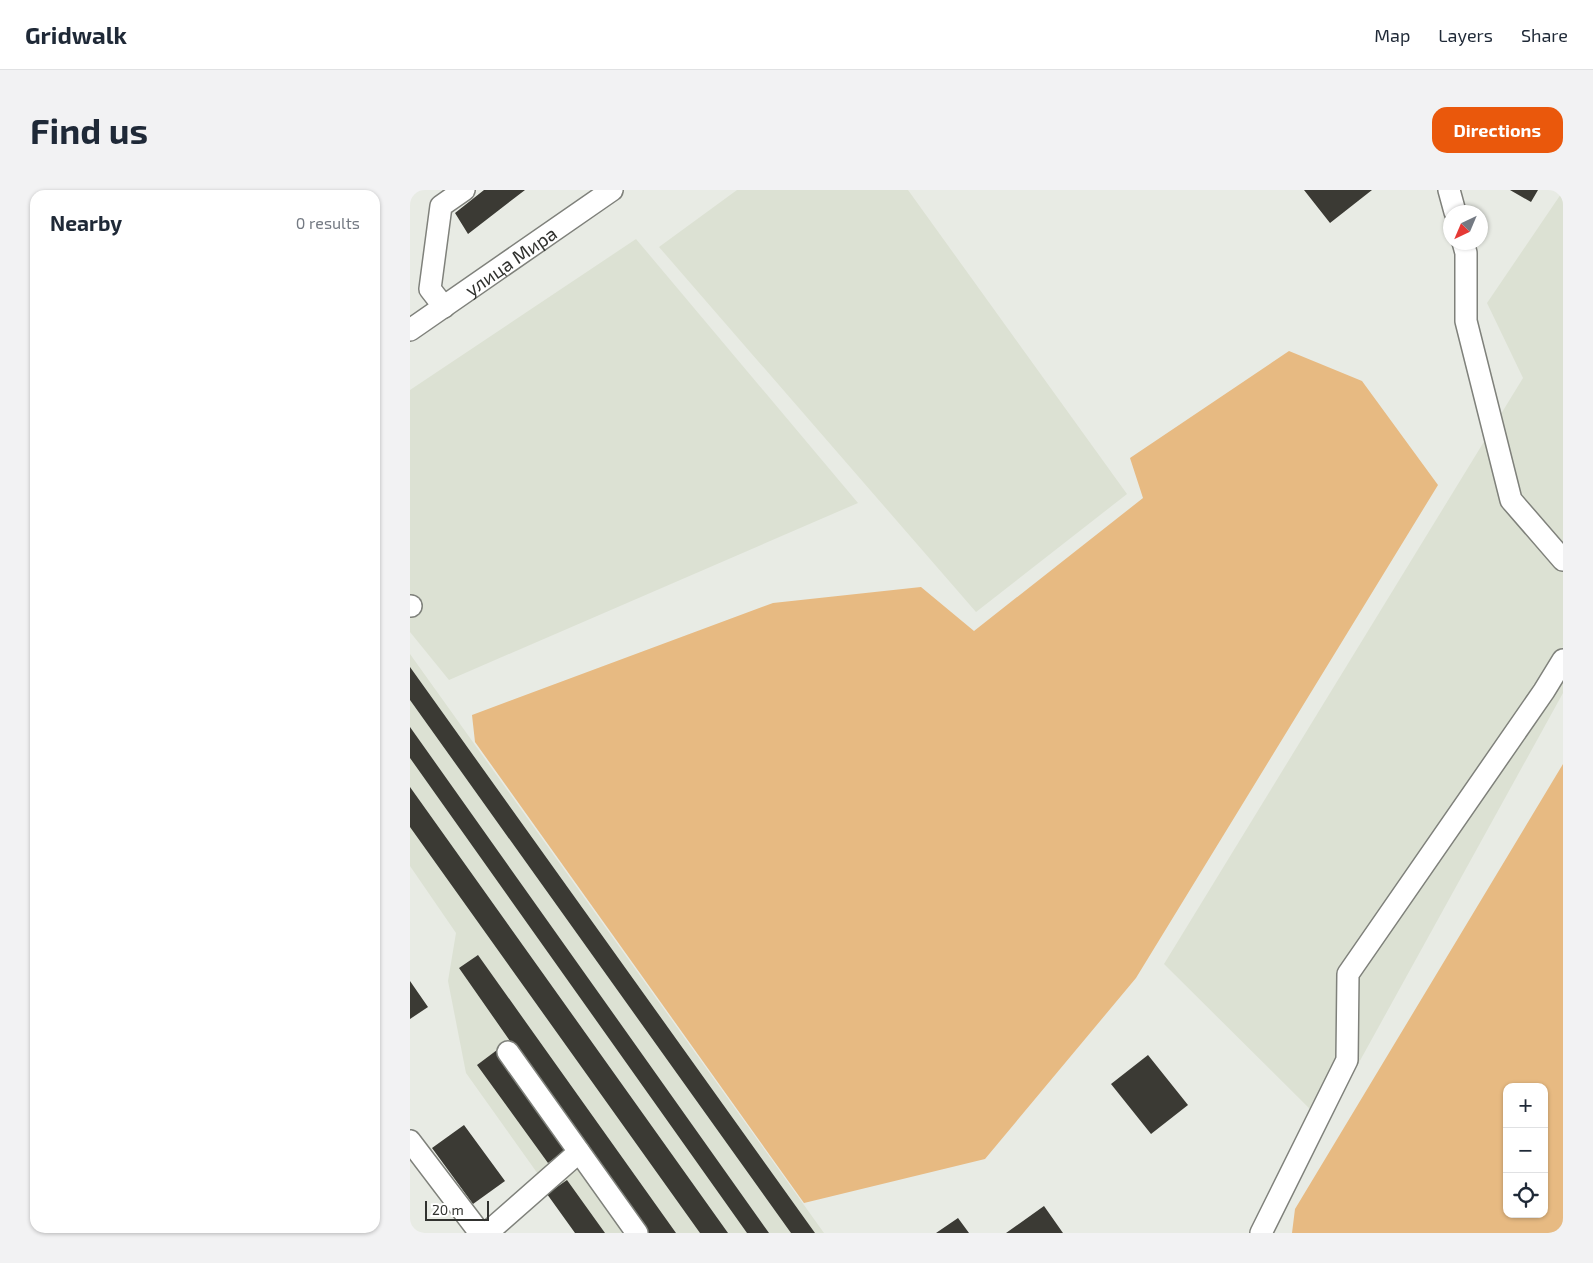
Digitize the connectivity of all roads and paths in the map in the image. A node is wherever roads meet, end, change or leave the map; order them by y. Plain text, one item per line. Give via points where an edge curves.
1 (464, 190) edge
2 (612, 190) edge
3 (1449, 190) edge
4 (1453, 205) edge
5 (1465, 250) edge
6 (444, 306) junction
7 (410, 330) edge
8 (1563, 560) edge
9 (1563, 660) edge
10 (508, 1052) dead end
11 (410, 1141) edge
12 (579, 1152) junction
13 (480, 1233) edge
14 (487, 1233) edge
15 (637, 1233) edge
16 (1261, 1233) edge

1 - 6 street via 442,206 430,289
2 - 6 street, улица Мира
3 - 4 street
5 - 8 street via 1466,321 1511,500
6 - 7 street, улица Мира
9 - 16 street via 1348,974 1347,1060
10 - 12 street
11 - 13 street
12 - 14 street
12 - 15 street

